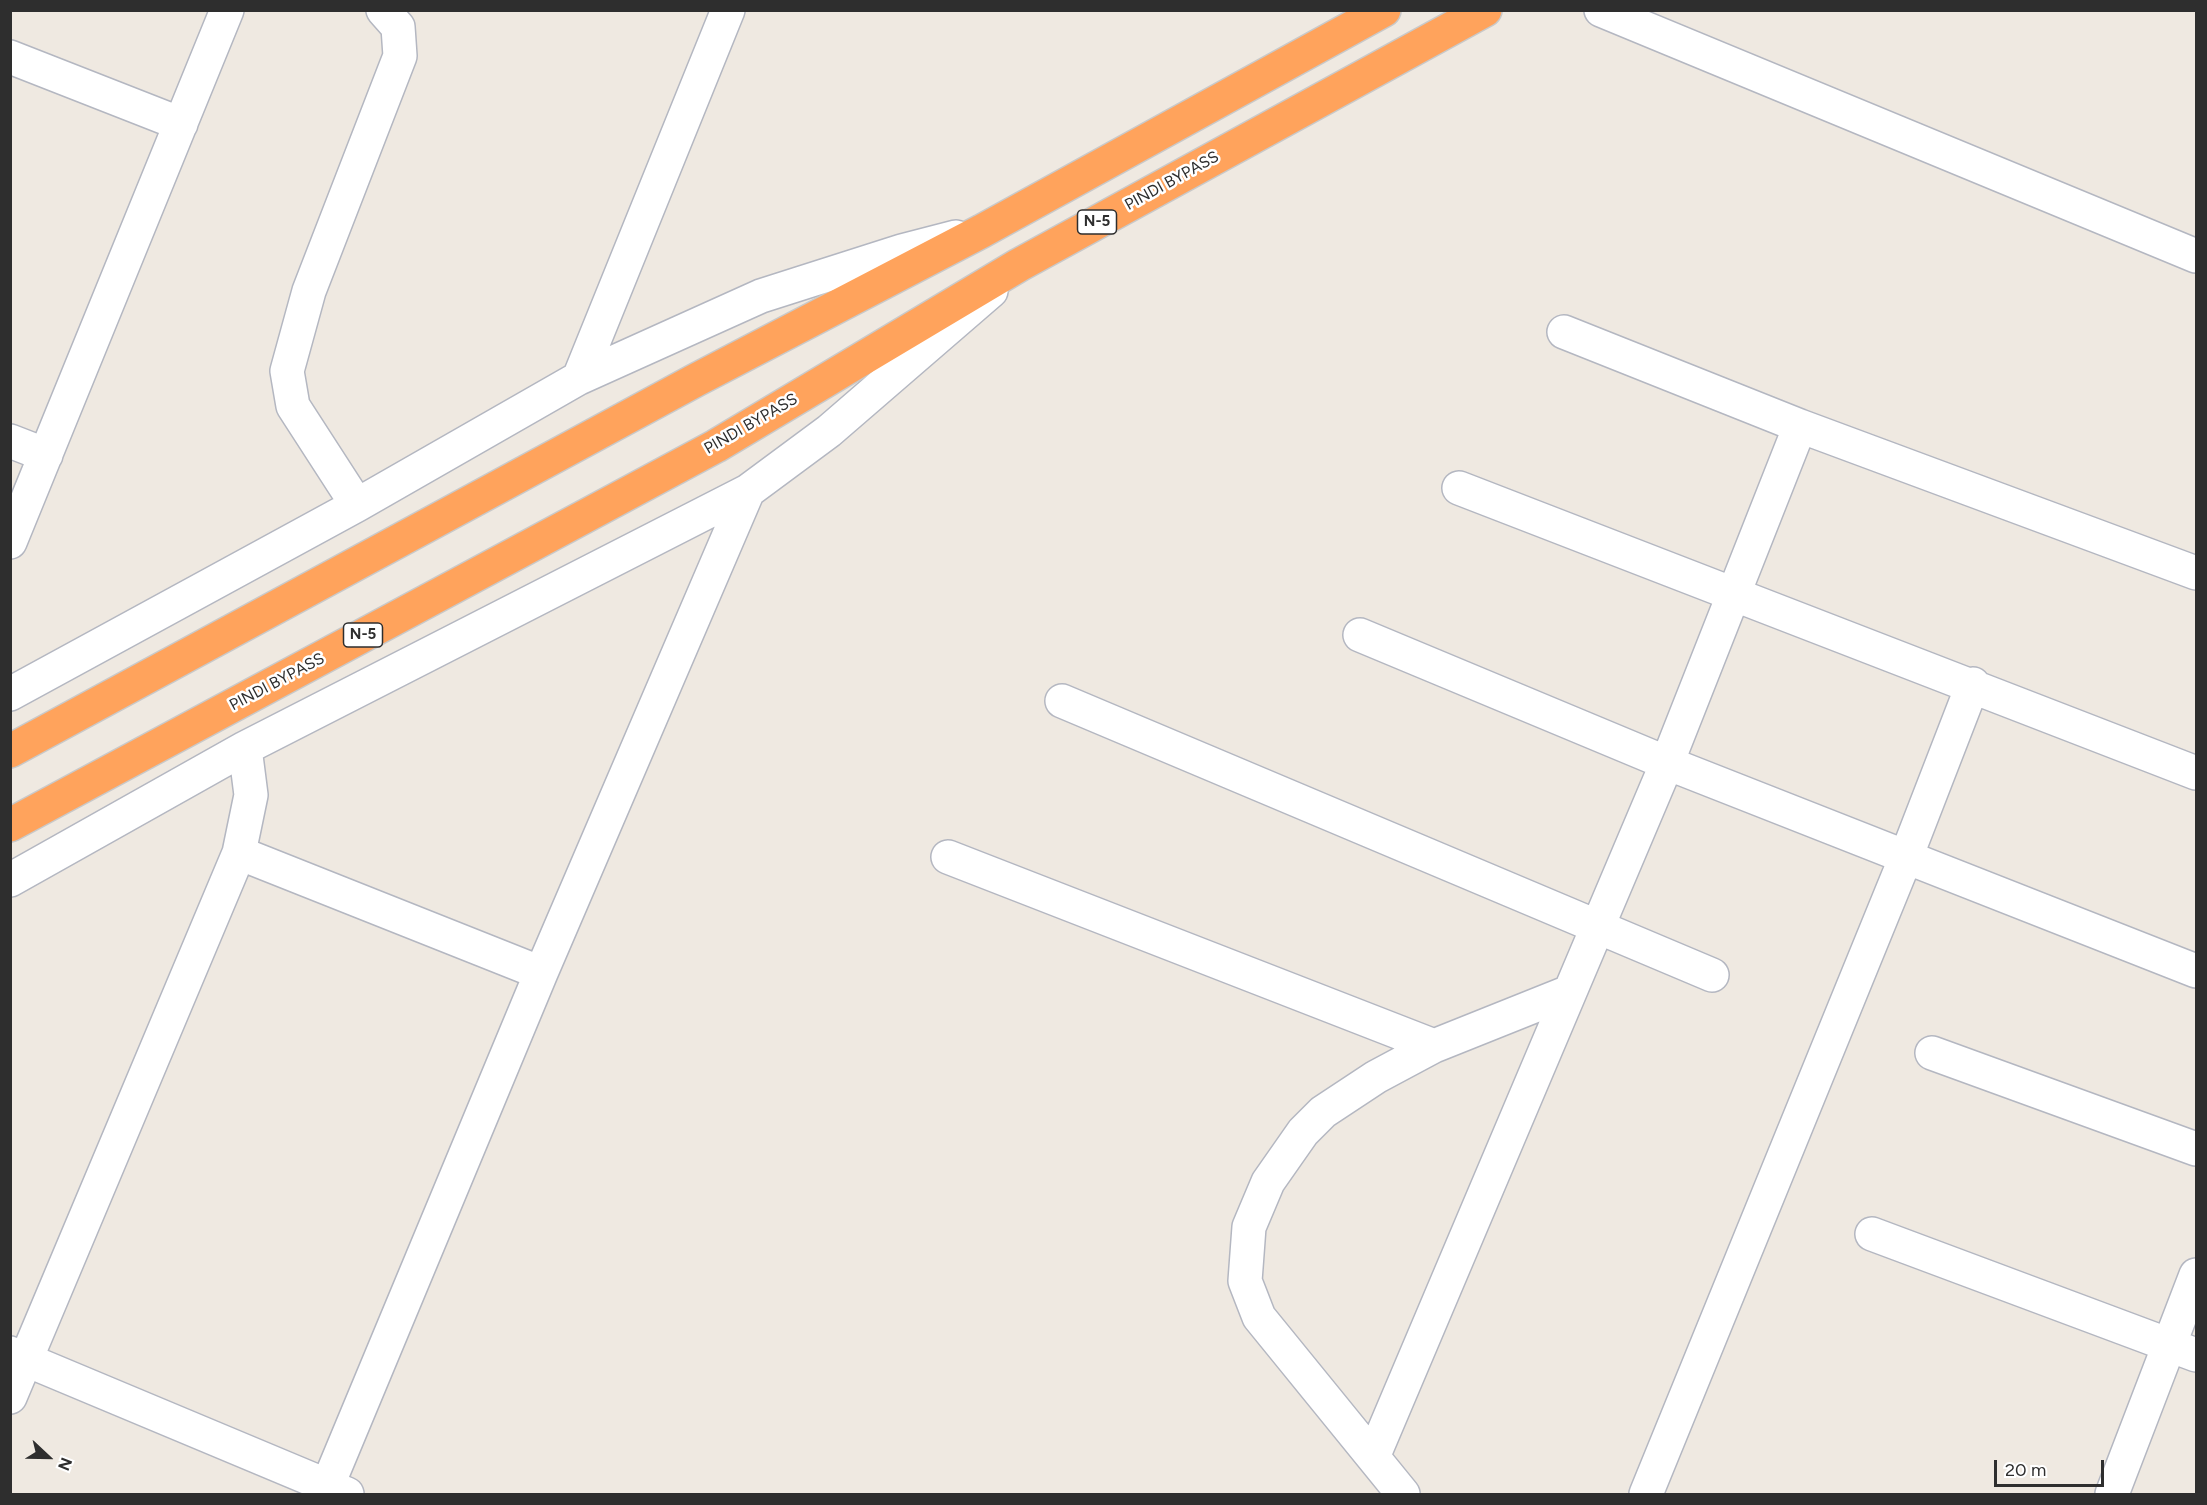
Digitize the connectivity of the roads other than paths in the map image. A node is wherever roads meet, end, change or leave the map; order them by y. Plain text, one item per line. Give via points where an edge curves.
1 (227, 10) edge
2 (383, 10) edge
3 (728, 10) edge
4 (1384, 10) edge
5 (1485, 10) edge
6 (1600, 10) edge
7 (10, 57) edge
8 (181, 124) junction
9 (982, 231) junction
10 (2196, 256) edge
11 (1019, 265) junction
12 (1564, 332) dead end
13 (579, 378) junction
14 (1800, 426) junction
15 (10, 441) edge
16 (46, 454) junction
17 (1459, 488) dead end
18 (748, 491) junction
19 (357, 505) junction
20 (10, 542) edge
21 (2196, 573) edge
22 (1733, 596) junction
23 (1360, 635) dead end
24 (1973, 684) junction
25 (10, 694) edge
26 (1062, 701) dead end
27 (245, 748) junction
28 (10, 751) edge
29 (1668, 763) junction
30 (2196, 773) edge
31 (10, 825) edge
32 (239, 853) junction
33 (948, 857) dead end
34 (1906, 857) junction
35 (10, 880) edge
36 (1597, 926) junction
37 (2196, 971) edge
38 (541, 973) junction
39 (1712, 975) dead end
40 (1569, 992) junction
41 (1434, 1047) junction
42 (1932, 1053) dead end
43 (2196, 1149) edge
44 (1872, 1234) dead end
45 (2196, 1275) edge
46 (2184, 1350) edge
47 (18, 1356) edge
48 (10, 1397) edge
49 (1373, 1457) junction
50 (332, 1492) edge
51 (1403, 1494) edge
52 (1646, 1494) edge
53 (2112, 1494) edge

1 - 8 street
2 - 19 street via 398,27 400,56 309,291 287,371 292,406
3 - 13 street
4 - 9 highway
5 - 11 highway, PINDI BYPASS / N-5
6 - 10 street
7 - 8 street
8 - 16 street
9 - 13 street via 902,251 761,296
9 - 28 highway via 696,380
11 - 18 street via 829,431
11 - 31 highway, PINDI BYPASS / N-5 via 716,446
12 - 14 street
13 - 19 street
14 - 21 street
14 - 22 street
15 - 16 street
16 - 20 street
17 - 22 street
18 - 27 street
18 - 38 street
19 - 25 street
22 - 24 street
22 - 29 street
23 - 29 street
24 - 30 street
24 - 34 street
26 - 36 street
27 - 32 street via 251,795
27 - 35 street
29 - 34 street
29 - 36 street
32 - 38 street
32 - 47 street
33 - 41 street
34 - 37 street
34 - 52 street
36 - 39 street
36 - 40 street
38 - 50 street
40 - 41 street
40 - 49 street
41 - 49 street via 1376,1077 1323,1112 1302,1132 1268,1182 1249,1227 1245,1281 1259,1317
42 - 43 street
44 - 46 street
45 - 46 street
46 - 53 street
47 - 48 street
47 - 50 street
49 - 51 street

